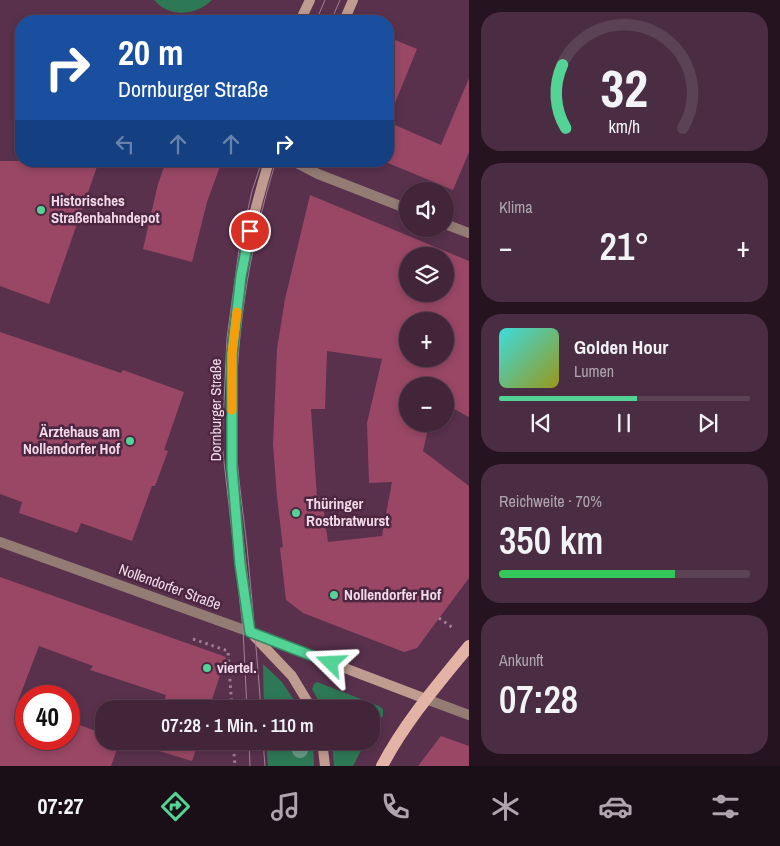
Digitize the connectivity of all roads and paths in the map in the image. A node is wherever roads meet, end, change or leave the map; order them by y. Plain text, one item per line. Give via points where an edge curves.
1 (310, 0) edge
2 (353, 0) edge
3 (303, 15) edge
4 (347, 15) edge
5 (267, 167) edge
6 (305, 167) edge
7 (399, 206) edge
8 (454, 227) edge
9 (469, 233) edge
10 (0, 542) edge
11 (439, 618) dead end
12 (453, 628) dead end
13 (250, 632) junction
14 (193, 639) dead end
15 (469, 646) edge
16 (426, 699) junction
17 (231, 700) edge
18 (307, 700) edge
19 (469, 715) edge
20 (233, 750) edge
21 (323, 750) edge
22 (234, 766) edge
23 (325, 766) edge
24 (382, 766) edge

1 - 3 street
2 - 4 street
5 - 13 street, Dornburger Straße via 241,276 232,354 232,468 240,564
6 - 7 street
8 - 9 street
10 - 13 street, Nollendorfer Straße
11 - 12 path
13 - 16 street, Nollendorfer Straße
13 - 18 street via 292,676
14 - 17 path via 228,652
15 - 16 main road
16 - 19 street, Nollendorfer Straße
16 - 24 main road
20 - 22 path
21 - 23 street

